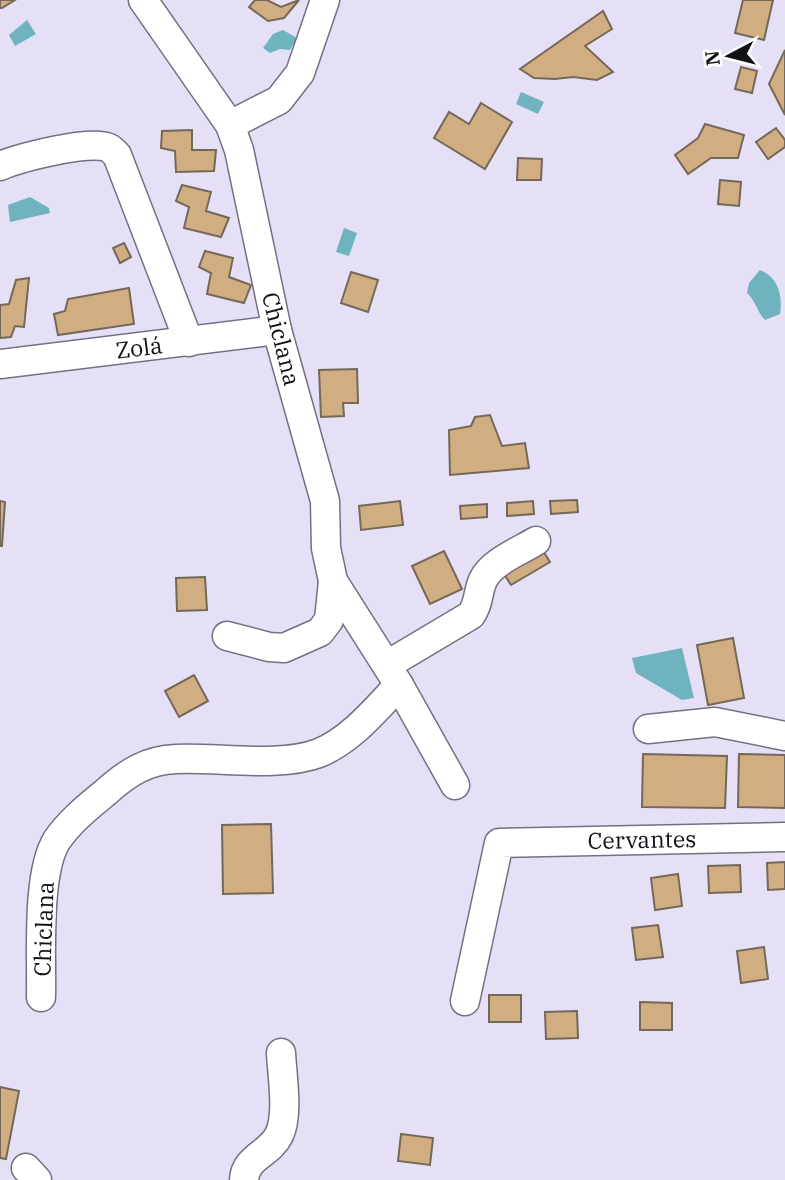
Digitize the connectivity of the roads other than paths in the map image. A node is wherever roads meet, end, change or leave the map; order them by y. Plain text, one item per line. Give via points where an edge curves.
1 (143, 0) edge
2 (325, 0) edge
3 (230, 125) junction
4 (0, 166) edge
5 (277, 330) junction
6 (189, 342) junction
7 (0, 364) edge
8 (536, 541) dead end
9 (333, 581) junction
10 (228, 636) dead end
11 (393, 675) junction
12 (648, 729) dead end
13 (785, 736) edge
14 (455, 785) dead end
15 (785, 837) edge
16 (41, 997) dead end
17 (466, 1001) dead end
18 (281, 1053) dead end
19 (244, 1180) edge

1 - 3 street, Chiclana
2 - 3 street via 300,73 279,100
3 - 5 street, Chiclana
4 - 6 street via 87,145 108,147 117,155
5 - 6 street, Zolá
5 - 9 street, Chiclana via 325,500 326,548
6 - 7 street, Zolá
8 - 11 street via 491,569 471,615
9 - 10 street via 329,620 320,632 284,648
9 - 11 street, Chiclana
11 - 14 street, Chiclana
11 - 16 street, Chiclana via 346,737 319,752 291,759 151,762 129,772 78,816 56,841 48,863
12 - 13 street via 715,722
15 - 17 street, Cervantes via 499,843
18 - 19 street via 284,1106 280,1133 244,1170

